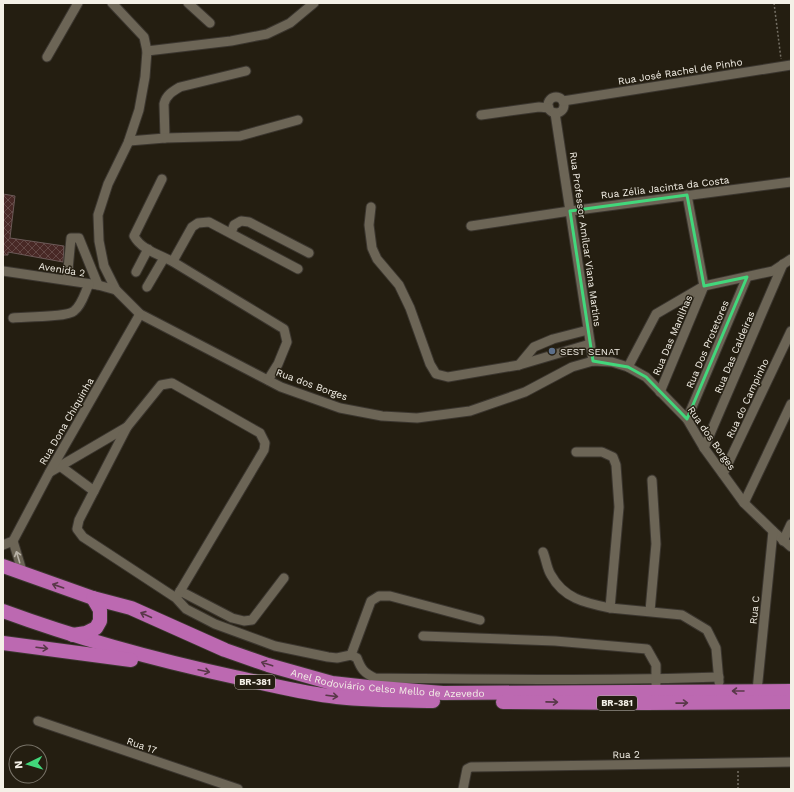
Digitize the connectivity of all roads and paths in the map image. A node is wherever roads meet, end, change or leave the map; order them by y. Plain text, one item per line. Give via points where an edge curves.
1 (78, 3) edge
2 (112, 3) edge
3 (188, 3) edge
4 (314, 3) edge
5 (774, 3) edge
6 (210, 23) dead end
7 (147, 51) junction
8 (47, 57) dead end
9 (787, 66) edge
10 (246, 71) dead end
11 (556, 108) junction
12 (481, 114) dead end
13 (298, 120) dead end
14 (165, 138) junction
15 (128, 141) junction
16 (162, 179) dead end
17 (791, 182) edge
18 (687, 195) junction
19 (371, 207) dead end
20 (570, 211) junction
21 (471, 226) dead end
22 (231, 233) junction
23 (148, 249) junction
24 (309, 253) dead end
25 (791, 259) edge
26 (168, 260) junction
27 (783, 264) junction
28 (298, 269) dead end
29 (3, 271) edge
30 (136, 272) dead end
31 (747, 277) junction
32 (67, 280) junction
33 (94, 285) junction
34 (704, 286) junction
35 (147, 287) dead end
36 (116, 290) junction
37 (140, 314) junction
38 (13, 318) dead end
39 (588, 330) junction
40 (791, 331) edge
41 (590, 344) junction
42 (593, 361) junction
43 (519, 366) junction
44 (628, 367) junction
45 (268, 380) junction
46 (660, 392) junction
47 (791, 404) edge
48 (687, 419) junction
49 (127, 427) junction
50 (704, 448) junction
51 (576, 452) dead end
52 (60, 466) junction
53 (49, 473) junction
54 (723, 474) junction
55 (652, 480) dead end
56 (94, 491) junction
57 (744, 503) junction
58 (791, 524) edge
59 (773, 531) junction
60 (13, 541) junction
61 (787, 544) edge
62 (3, 545) edge
63 (543, 552) dead end
64 (3, 566) edge
65 (23, 574) junction
66 (284, 578) dead end
67 (178, 594) junction
68 (93, 598) junction
69 (610, 608) junction
70 (3, 611) edge
71 (650, 611) junction
72 (480, 620) dead end
73 (72, 636) junction
74 (423, 636) dead end
75 (3, 643) edge
76 (351, 655) junction
77 (185, 667) junction
78 (719, 677) junction
79 (656, 685) junction
80 (720, 691) junction
81 (757, 691) junction
82 (791, 691) edge
83 (791, 702) edge
84 (38, 721) dead end
85 (791, 762) edge
86 (738, 763) junction
87 (232, 788) edge
88 (463, 789) edge
89 (738, 789) edge

1 - 8 street
2 - 7 street, Rua dos Borges via 144,37
3 - 6 street
4 - 7 street via 290,23 268,34
5 - 9 path
7 - 15 street, Rua dos Borges via 139,110
9 - 11 street, Rua José Rachel de Pinho
10 - 14 street via 180,87 172,92 164,104
11 - 12 street, Rua José Rachel de Pinho
11 - 20 street, Rua Professor Amílcar Viana Martins
13 - 14 street via 240,136
14 - 15 street
15 - 36 street, Rua dos Borges via 108,184 98,215 98,241 104,266
16 - 23 street via 134,236 137,242
17 - 18 street, Rua Zélia Jacinta da Costa
18 - 20 street, Rua Zélia Jacinta da Costa
18 - 34 street
19 - 43 street via 369,225 372,248 377,260 398,285 410,308 436,374 448,377
20 - 21 street, Rua Zélia Jacinta da Costa
20 - 39 street, Rua Professor Amílcar Viana Martins
22 - 24 street via 234,226 241,221 249,222
22 - 26 street via 209,222 198,223 192,226
22 - 28 street
23 - 26 street
23 - 30 street
25 - 27 street
26 - 35 street
26 - 45 street via 284,329 287,342
27 - 31 street via 773,271
27 - 50 street, Rua Das Caldeiras
29 - 32 street, Avenida 2
31 - 34 street
31 - 48 street, Rua Dos Protetores
32 - 33 street, Avenida 2
32 - 33 street via 75,238
33 - 36 street, Avenida 2
33 - 38 street via 74,312
34 - 44 street via 656,314
34 - 46 street, Rua Das Manilhas
36 - 37 street, Rua dos Borges
37 - 45 street, Rua dos Borges
37 - 53 street, Rua Dona Chiquinha
39 - 41 street, Rua Professor Amílcar Viana Martins
39 - 43 street via 534,347
40 - 54 street, Rua do Campinho
41 - 42 street, Rua Professor Amílcar Viana Martins
41 - 43 street
42 - 44 street, Rua dos Borges via 612,362
42 - 45 street, Rua dos Borges via 572,367 525,392 470,411 417,418 382,416 340,408
44 - 46 street, Rua dos Borges via 646,377
46 - 48 street, Rua dos Borges
47 - 57 street
48 - 50 street, Rua dos Borges
49 - 52 street
49 - 56 street
49 - 67 street via 161,385 172,382 260,433 265,443 264,450
50 - 54 street, Rua dos Borges
51 - 69 street via 602,452 613,457 616,464 619,507
52 - 53 street
52 - 56 street
53 - 60 street, Rua Dona Chiquinha
54 - 57 street, Rua dos Borges
55 - 71 street via 656,544
56 - 67 street via 79,520 77,529 83,537
57 - 59 street, Rua dos Borges
58 - 61 street
59 - 61 street, Rua dos Borges
59 - 81 street, Rua C
60 - 62 street
65 -> 60 street
63 - 69 street via 551,575 566,593 582,602
64 - 65 highway, Anel Rodoviário Celso Mello de Azevedo / BR-381
68 -> 65 highway, Anel Rodoviário Celso Mello de Azevedo / BR-381
66 - 67 street via 258,614 248,621 232,618
67 - 76 street via 186,608 215,624 275,646 328,657
68 - 73 highway via 100,610 100,621 96,628
79 -> 68 highway, Anel Rodoviário Celso Mello de Azevedo / BR-381 via 443,693 332,683 225,650 131,608
69 - 71 street
70 - 73 highway, Anel Rodoviário Celso Mello de Azevedo / BR-381
71 - 78 street via 682,615 707,630 716,648
72 - 76 street via 390,596 379,596 371,601
73 - 77 highway, Anel Rodoviário Celso Mello de Azevedo / BR-381
74 - 79 street via 555,641 647,649 656,665
75 -> 77 highway
76 - 79 street via 357,658 366,674 375,678
77 -> 83 highway, Anel Rodoviário Celso Mello de Azevedo / BR-381 via 330,696 364,699 645,703
78 - 79 street
78 - 80 street
79 - 80 highway, Anel Rodoviário Celso Mello de Azevedo / BR-381
81 -> 80 highway, Anel Rodoviário Celso Mello de Azevedo / BR-381
81 - 82 highway, Anel Rodoviário Celso Mello de Azevedo / BR-381
84 - 87 street, Rua 17
85 - 86 street, Rua 2
86 - 88 street, Rua 2 via 471,767 465,774
86 - 89 path

